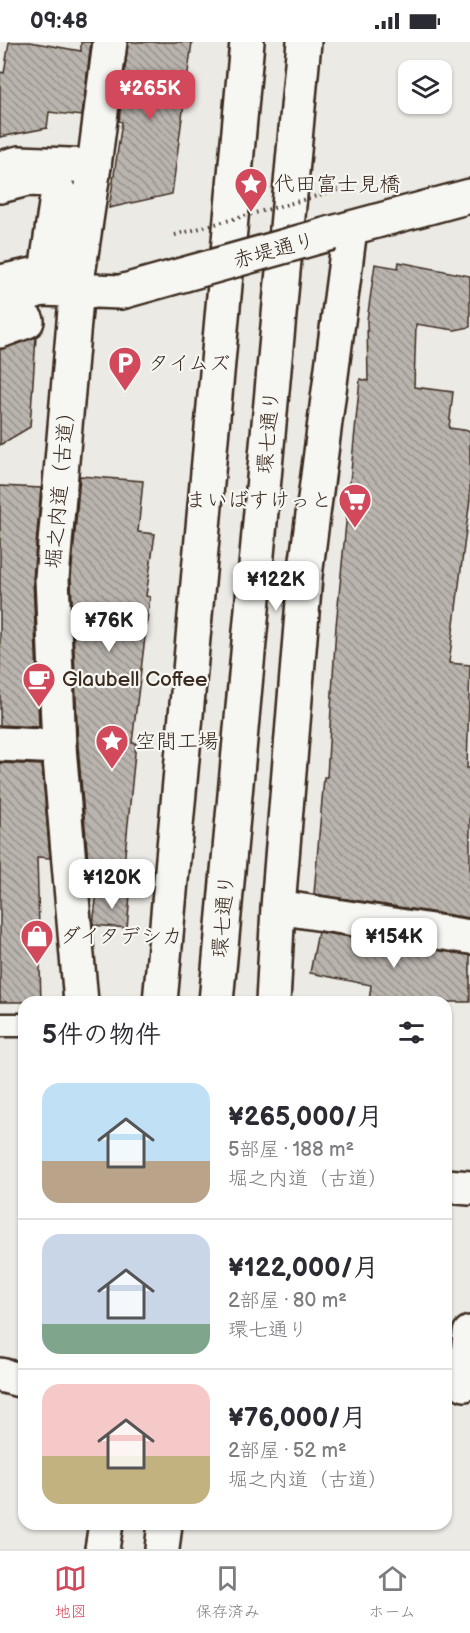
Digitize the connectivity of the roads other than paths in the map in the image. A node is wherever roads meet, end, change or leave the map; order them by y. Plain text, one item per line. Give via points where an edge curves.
1 (110, 42) edge
2 (247, 42) edge
3 (304, 42) edge
4 (94, 166) junction
5 (0, 168) edge
6 (0, 186) edge
7 (470, 196) edge
8 (341, 231) junction
9 (15, 279) edge
10 (76, 292) junction
11 (9, 319) edge
12 (0, 744) edge
13 (59, 747) junction
14 (278, 907) junction
15 (470, 937) edge
16 (80, 996) edge
17 (161, 996) edge
18 (217, 996) edge
19 (273, 996) edge
20 (0, 1025) edge
21 (18, 1025) edge
22 (452, 1186) edge
23 (470, 1188) edge
24 (470, 1333) edge
25 (0, 1375) edge
26 (18, 1380) edge
27 (460, 1384) edge
28 (105, 1530) edge
29 (164, 1530) edge
30 (102, 1549) edge
31 (162, 1549) edge

1 - 4 street, 堀之内道（古道）
2 - 17 street
3 - 18 street, 環七通り
4 - 5 street via 20,163
4 - 10 street, 堀之内道（古道）
6 - 9 street via 27,179 46,180 58,190 44,239 46,272
7 - 8 street, 赤堤通り
8 - 10 street, 赤堤通り, bridge via 122,292
8 - 14 street via 305,576
10 - 11 street, 赤堤通り via 41,289
10 - 13 street, 堀之内道（古道） via 52,578
12 - 13 street
13 - 16 street, 堀之内道（古道）
14 - 15 street
14 - 19 street
20 - 21 lane
22 - 23 street
24 - 27 street
25 - 26 street
28 - 30 street
29 - 31 street

